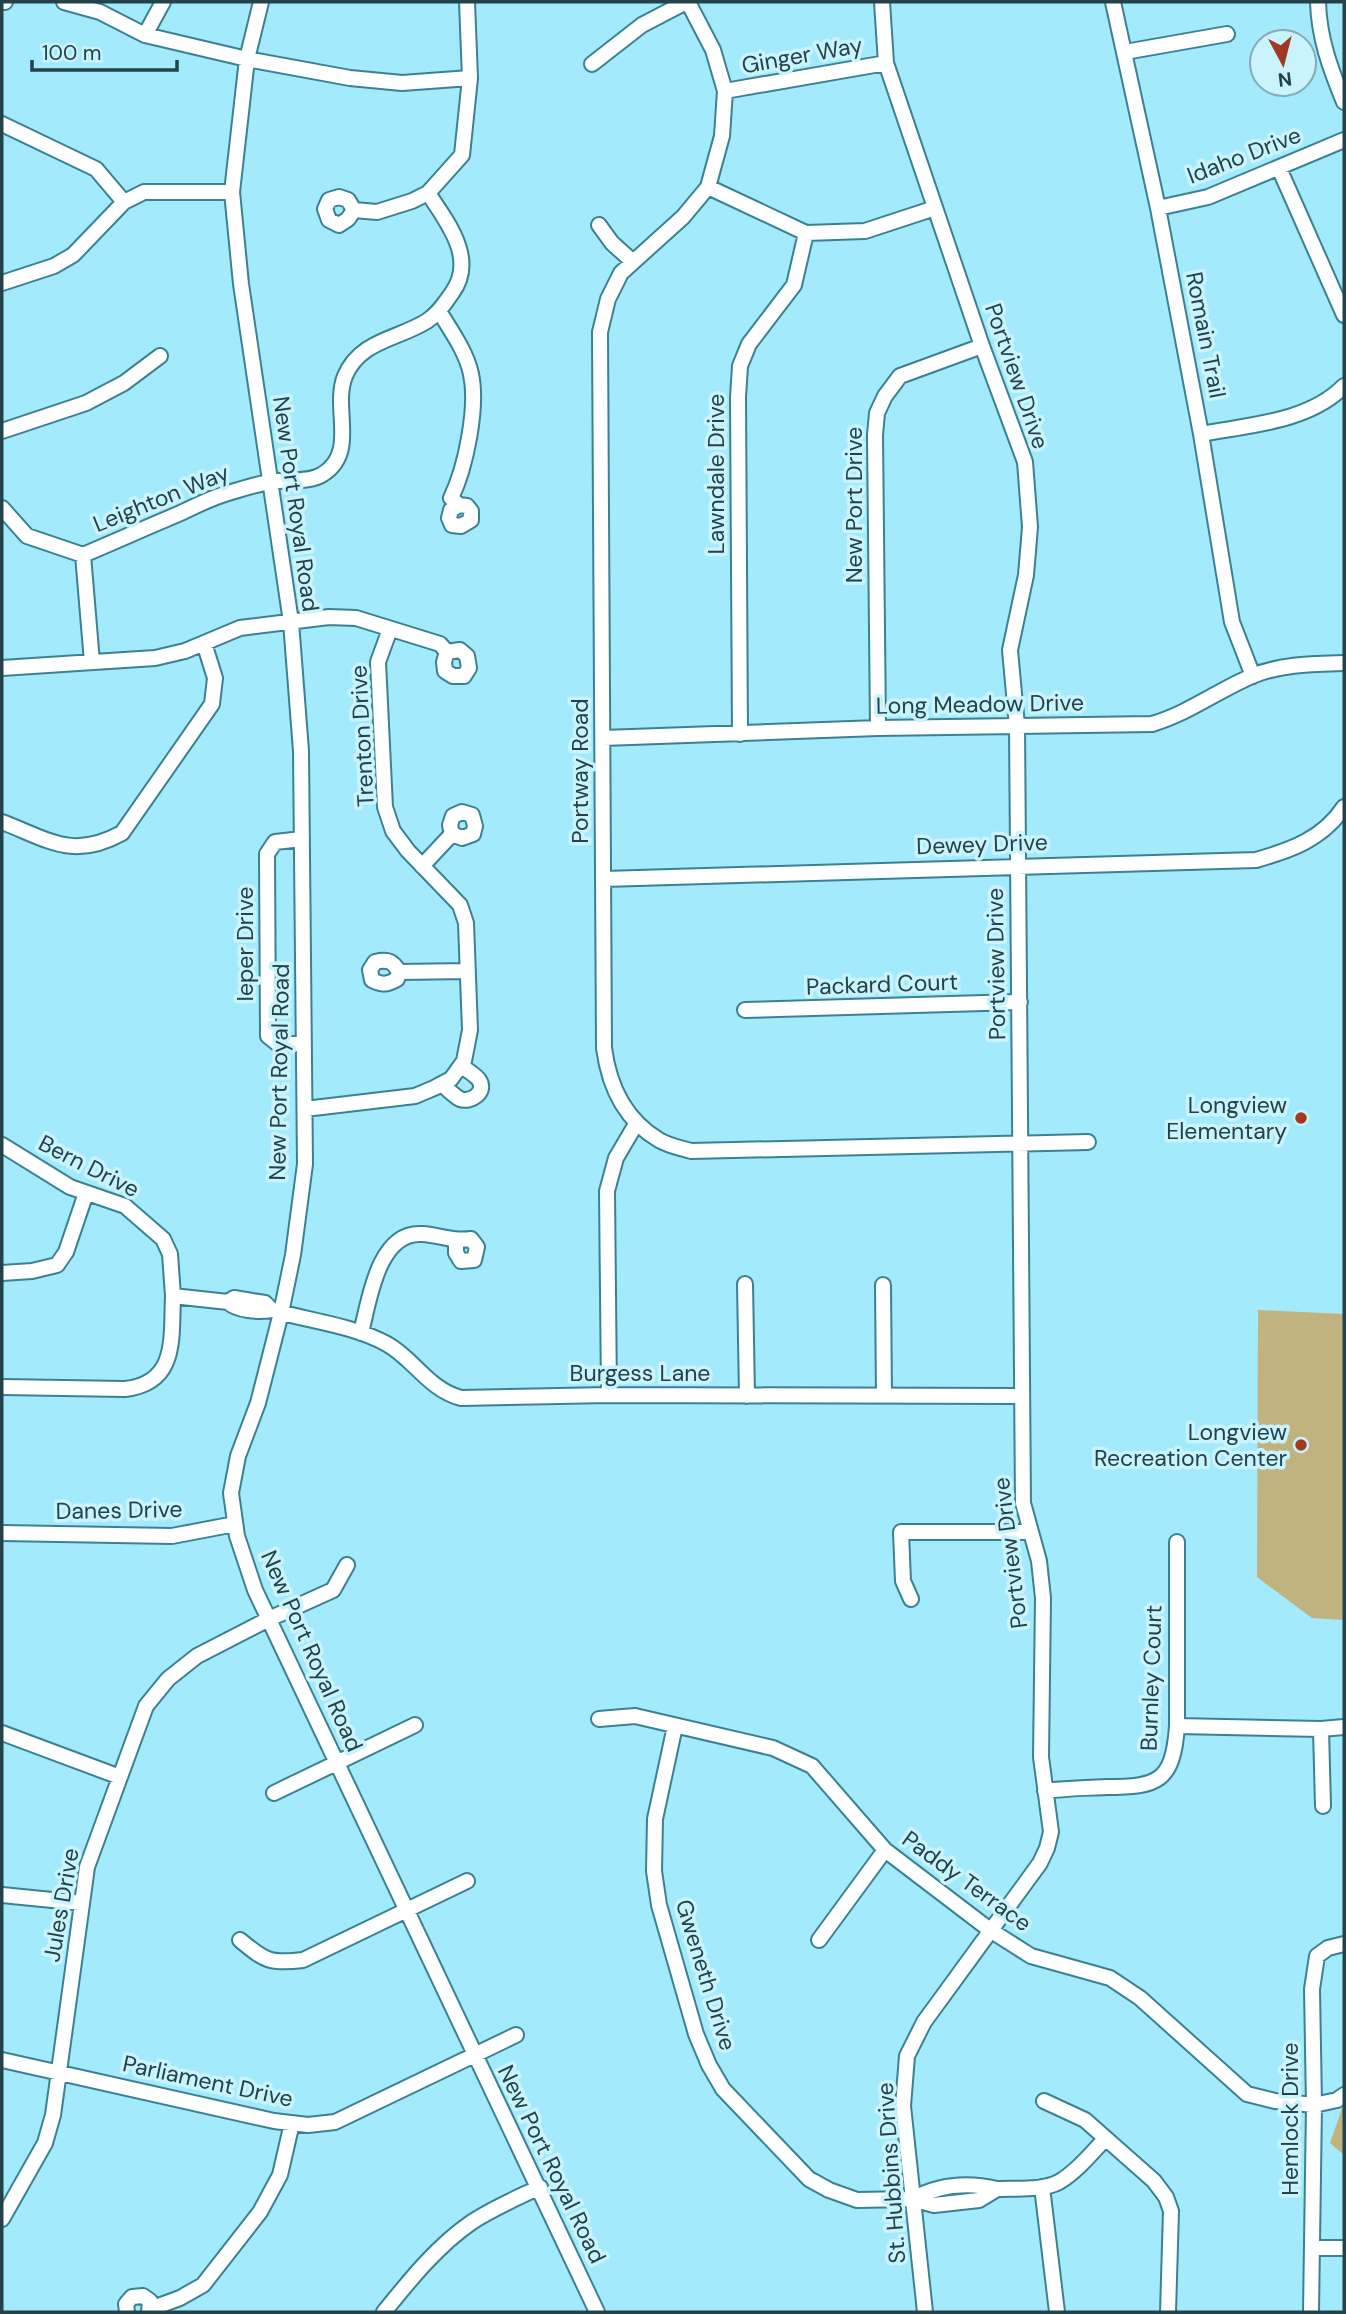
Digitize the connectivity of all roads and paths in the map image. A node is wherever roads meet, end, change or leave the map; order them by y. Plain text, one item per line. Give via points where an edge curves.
1 (64, 2) edge
2 (163, 2) edge
3 (261, 2) edge
4 (467, 2) edge
5 (687, 2) edge
6 (882, 2) edge
7 (1113, 2) edge
8 (1318, 2) edge
9 (1227, 34) dead end
10 (145, 35) junction
11 (1125, 52) junction
12 (247, 59) junction
13 (886, 63) junction
14 (592, 64) dead end
15 (470, 78) junction
16 (725, 91) junction
17 (1344, 102) edge
18 (2, 124) edge
19 (1344, 140) edge
20 (1279, 169) junction
21 (708, 187) junction
22 (232, 192) junction
23 (428, 192) junction
24 (124, 202) junction
25 (935, 208) junction
26 (1158, 208) junction
27 (354, 210) dead end
28 (599, 225) dead end
29 (806, 233) junction
30 (632, 261) junction
31 (2, 283) edge
32 (439, 311) junction
33 (1344, 315) edge
34 (982, 346) junction
35 (160, 356) dead end
36 (1344, 386) edge
37 (2, 431) edge
38 (1201, 434) junction
39 (270, 482) junction
40 (459, 505) dead end
41 (2, 508) edge
42 (83, 555) junction
43 (290, 622) junction
44 (390, 628) junction
45 (204, 643) junction
46 (447, 652) dead end
47 (92, 662) junction
48 (1344, 663) edge
49 (2, 668) edge
50 (1253, 676) junction
51 (1017, 726) junction
52 (878, 728) junction
53 (740, 734) junction
54 (603, 738) junction
55 (1344, 807) edge
56 (2, 822) edge
57 (1339, 825) edge
58 (452, 834) dead end
59 (302, 839) junction
60 (422, 866) junction
61 (1017, 866) junction
62 (604, 879) junction
63 (468, 971) junction
64 (399, 972) dead end
65 (1020, 1002) junction
66 (745, 1010) dead end
67 (304, 1044) junction
68 (461, 1065) junction
69 (442, 1084) junction
70 (304, 1109) junction
71 (636, 1124) junction
72 (1087, 1142) dead end
73 (1022, 1143) junction
74 (2, 1145) edge
75 (86, 1194) junction
76 (456, 1242) dead end
77 (2, 1273) edge
78 (746, 1284) dead end
79 (883, 1285) dead end
80 (173, 1296) junction
81 (277, 1311) junction
82 (360, 1333) junction
83 (2, 1387) edge
84 (609, 1395) junction
85 (747, 1396) junction
86 (884, 1396) junction
87 (1021, 1396) junction
88 (235, 1524) junction
89 (1030, 1532) junction
90 (2, 1533) edge
91 (1177, 1542) dead end
92 (347, 1566) dead end
93 (911, 1599) dead end
94 (269, 1619) junction
95 (599, 1719) dead end
96 (415, 1725) dead end
97 (675, 1726) junction
98 (1177, 1726) junction
99 (1344, 1727) edge
100 (1321, 1729) junction
101 (2, 1733) edge
102 (337, 1762) junction
103 (120, 1777) junction
104 (1045, 1791) junction
105 (274, 1793) dead end
106 (1322, 1805) dead end
107 (885, 1850) junction
108 (467, 1881) dead end
109 (2, 1895) edge
110 (82, 1903) junction
111 (407, 1911) junction
112 (990, 1930) junction
113 (240, 1940) dead end
114 (819, 1940) dead end
115 (1344, 1944) edge
116 (516, 2035) dead end
117 (475, 2056) junction
118 (2, 2060) edge
119 (59, 2072) junction
120 (1344, 2095) edge
121 (1044, 2101) dead end
122 (1314, 2105) junction
123 (292, 2123) junction
124 (1105, 2139) junction
125 (540, 2187) junction
126 (1042, 2187) junction
127 (912, 2199) junction
128 (2, 2219) edge
129 (1312, 2248) junction
130 (1344, 2248) edge
131 (150, 2311) edge
132 (127, 2312) edge
133 (384, 2312) edge
134 (597, 2312) edge
135 (925, 2312) edge
136 (1056, 2312) edge
137 (1168, 2312) edge
138 (1311, 2312) edge

1 - 10 street via 100,12
2 - 10 street
3 - 12 street, New Port Royal Road
4 - 15 street
5 - 14 street via 642,25
5 - 16 street, Portway Road via 713,50
6 - 13 street, Portview Drive
7 - 11 street, Romain Trail
8 - 17 street via 1326,58
9 - 11 street
10 - 12 street
11 - 26 street, Romain Trail
12 - 15 street via 402,83
12 - 22 street, New Port Royal Road
13 - 16 street, Ginger Way
13 - 25 street, Portview Drive
15 - 23 street via 462,155
16 - 21 street, Portway Road via 722,136
18 - 24 street via 96,169
19 - 20 street, Idaho Drive
20 - 26 street, Idaho Drive via 1208,197
20 - 33 street
21 - 29 street
21 - 30 street, Portway Road
22 - 24 street via 144,192
22 - 39 street, New Port Royal Road
23 - 27 street via 377,212
23 - 32 street via 460,248 462,267 456,288
24 - 31 street via 73,254 54,266
25 - 29 street via 865,231
25 - 34 street, Portview Drive
26 - 38 street, Romain Trail
28 - 30 street
29 - 53 street, Lawndale Drive via 794,285 749,344 740,366
30 - 54 street, Portway Road via 608,299 600,331
32 - 39 street, Leighton Way via 426,322 375,344 346,374 341,391 342,450 332,468 319,477
32 - 40 street via 461,345 471,375 466,449 452,498
34 - 51 street, Portview Drive via 1024,462 1030,527 1026,576 1010,650
34 - 52 street, New Port Drive via 900,376 877,413
35 - 37 street via 86,403
36 - 38 street via 1334,397 1289,418
38 - 50 street, Romain Trail via 1232,622
39 - 42 street, Leighton Way via 222,495
39 - 43 street, New Port Royal Road
41 - 42 street, Leighton Way via 27,536
42 - 47 street
43 - 44 street via 356,618
43 - 45 street via 240,628
43 - 59 street, New Port Royal Road via 302,751
44 - 46 street via 440,645
44 - 60 street, Trenton Drive via 378,662 385,807 393,831
45 - 47 street via 155,658
45 - 56 street via 215,678 212,704 122,833 88,847 64,846
47 - 49 street
48 - 50 street, Long Meadow Drive via 1294,665
50 - 51 street, Long Meadow Drive via 1175,717 1152,724
51 - 52 street, Long Meadow Drive
51 - 61 street, Portview Drive
52 - 53 street, Long Meadow Drive
53 - 54 street, Long Meadow Drive
54 - 62 street, Portway Road
55 - 57 street, Dewey Drive
57 - 61 street, Dewey Drive via 1290,851 1256,860
58 - 60 street
59 - 67 street, New Port Royal Road
59 - 67 street, Ieper Drive via 275,842 267,854 268,1036 278,1044
60 - 63 street, Trenton Drive via 460,905 466,923
61 - 62 street, Dewey Drive
61 - 65 street, Portview Drive
62 - 71 street, Portway Road via 607,1073
63 - 64 street
63 - 68 street, Trenton Drive via 470,1030
65 - 66 street, Packard Court
65 - 73 street, Portview Drive
67 - 70 street, New Port Royal Road
68 - 69 street
68 - 69 street via 479,1080 479,1094 471,1100 460,1099
69 - 70 street via 415,1096
70 - 81 street, New Port Royal Road via 305,1164 293,1255
71 - 73 street, Portway Road via 662,1142 691,1151
71 - 84 street via 617,1158 607,1191
72 - 73 street, Portway Road
73 - 87 street, Portview Drive
74 - 75 street, Bern Drive
75 - 77 street via 57,1265
75 - 80 street, Bern Drive via 125,1206 163,1239 170,1254
76 - 82 street via 419,1233 396,1241 378,1266
78 - 85 street
79 - 86 street
80 - 81 street
80 - 83 street, Bern Drive via 170,1351 165,1368 154,1380 125,1389
81 - 82 street, Burgess Lane
81 - 88 street, New Port Royal Road via 258,1403 238,1456 231,1493
82 - 84 street, Burgess Lane via 388,1345 437,1388 461,1398
84 - 85 street, Burgess Lane
85 - 86 street, Burgess Lane
86 - 87 street, Burgess Lane
87 - 89 street, Portview Drive via 1024,1503
88 - 90 street, Danes Drive via 172,1536
88 - 94 street, New Port Royal Road
89 - 93 street via 901,1532 903,1581
89 - 104 street, Portview Drive via 1043,1598 1041,1757
91 - 98 street, Burnley Court
92 - 94 street, Jules Drive via 333,1590
94 - 102 street, New Port Royal Road
94 - 103 street, Jules Drive via 197,1656 167,1679 146,1706
95 - 97 street, Paddy Terrace via 635,1716
96 - 102 street
97 - 107 street, Paddy Terrace via 773,1748 812,1766
97 - 127 street, Gweneth Drive via 655,1819 654,1871 659,1905 709,2065 723,2089 809,2179 857,2200
98 - 100 street
98 - 104 street, Burnley Court via 1174,1756 1150,1784
99 - 100 street
100 - 106 street
101 - 103 street
102 - 105 street
102 - 111 street, New Port Royal Road
103 - 110 street, Jules Drive via 87,1867
104 - 112 street, Portview Drive via 1051,1832 1047,1848
107 - 112 street, Paddy Terrace
107 - 114 street
108 - 111 street
109 - 110 street
110 - 119 street, Jules Drive
111 - 113 street via 303,1960 281,1963 262,1958
111 - 117 street, New Port Royal Road
112 - 122 street, Paddy Terrace via 1031,1956 1110,1978 1140,1998 1247,2094
112 - 127 street, St. Hubbins Drive via 924,2022 907,2056 903,2106
115 - 122 street, Hemlock Drive via 1328,1948 1315,1964
116 - 117 street, Parliament Drive
117 - 123 street, Parliament Drive via 335,2122
117 - 125 street, New Port Royal Road
118 - 119 street, Parliament Drive
119 - 123 street, Parliament Drive
119 - 128 street, Jules Drive via 45,2143
120 - 122 street, Paddy Terrace
121 - 124 street via 1085,2120
122 - 129 street, Hemlock Drive
123 - 131 street via 280,2175 260,2212 204,2285
124 - 126 street via 1058,2183
124 - 137 street via 1166,2197 1171,2211
125 - 133 street via 504,2203 438,2249
125 - 134 street, New Port Royal Road
126 - 127 street, Gweneth Drive via 997,2189 979,2200 934,2205
126 - 136 street
127 - 135 street, St. Hubbins Drive
129 - 130 street
129 - 138 street, Hemlock Drive
131 - 132 street via 150,2301 143,2296 132,2297

